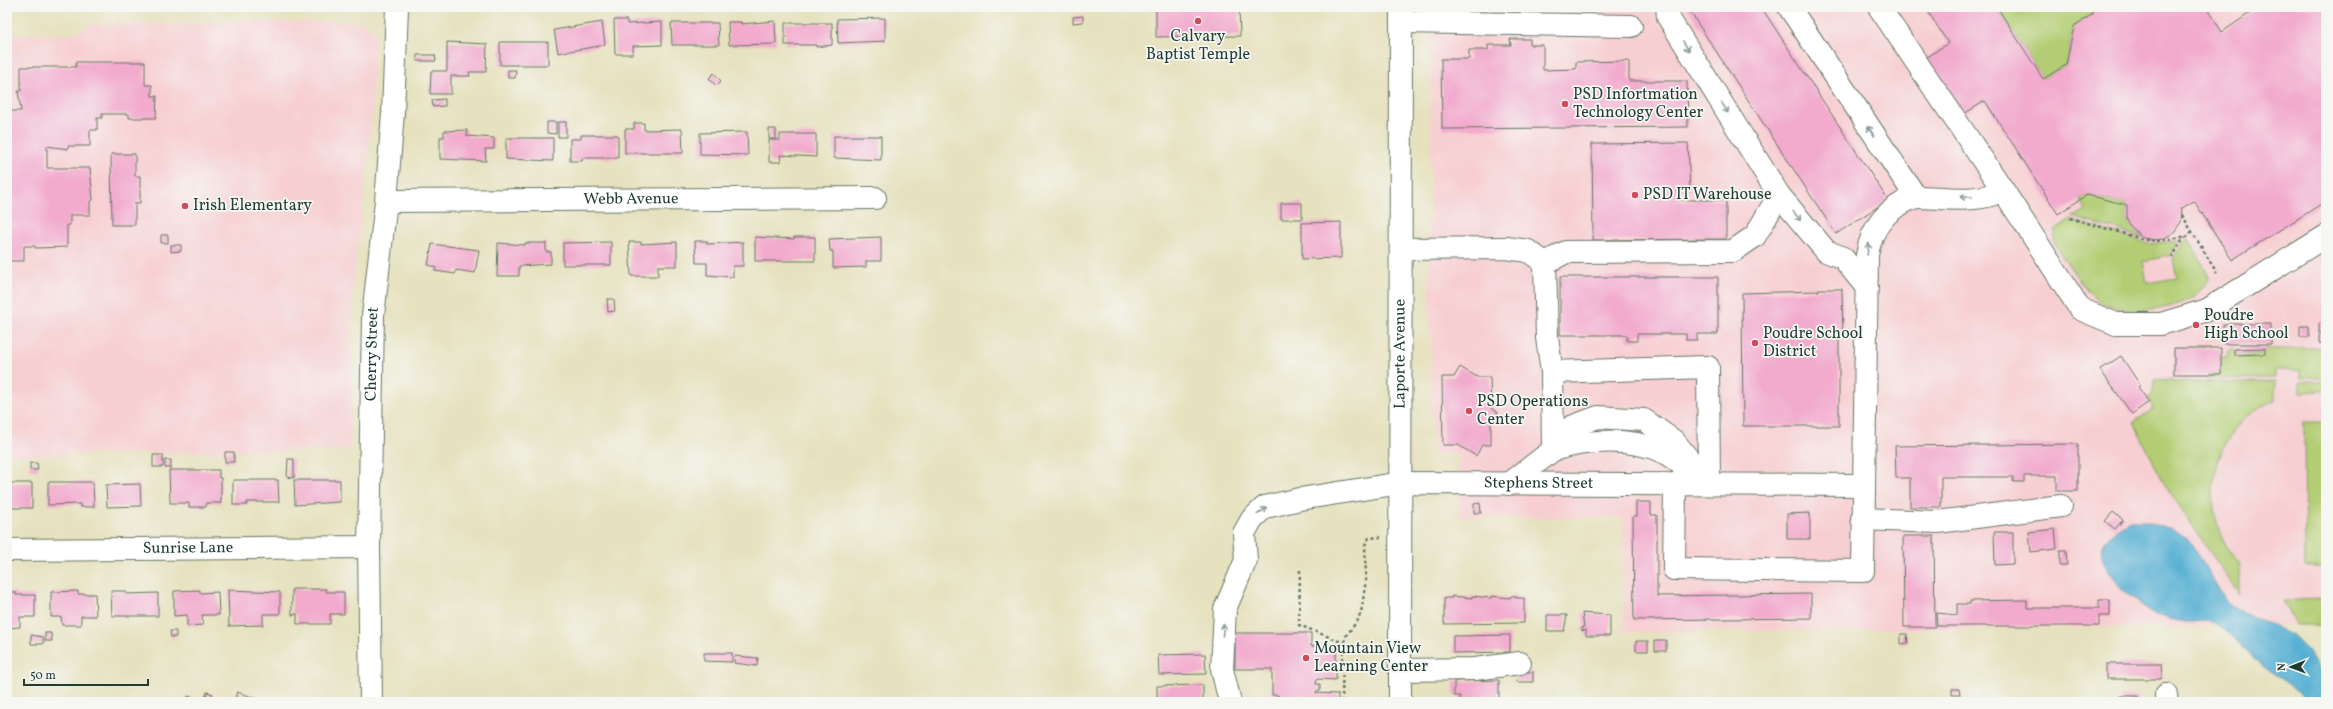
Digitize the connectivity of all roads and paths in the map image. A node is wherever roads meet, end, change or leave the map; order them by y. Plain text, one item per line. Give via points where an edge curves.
1 (397, 7) edge
2 (1667, 7) edge
3 (1788, 7) edge
4 (1879, 7) edge
5 (1401, 15) edge
6 (1631, 26) dead end
7 (2003, 190) junction
8 (1779, 195) junction
9 (1916, 197) junction
10 (875, 198) dead end
11 (386, 201) junction
12 (2182, 215) dead end
13 (2070, 218) dead end
14 (2192, 232) junction
15 (2187, 236) junction
16 (2326, 236) edge
17 (1402, 249) junction
18 (2172, 258) dead end
19 (1545, 262) junction
20 (2217, 273) dead end
21 (1866, 288) junction
22 (1552, 372) junction
23 (1554, 450) junction
24 (1401, 483) junction
25 (1509, 484) junction
26 (1675, 484) junction
27 (1709, 484) junction
28 (1863, 484) junction
29 (2061, 506) dead end
30 (1862, 519) junction
31 (1384, 537) dead end
32 (369, 547) junction
33 (7, 550) edge
34 (1300, 570) dead end
35 (1344, 643) junction
36 (1520, 663) dead end
37 (1401, 670) junction
38 (371, 702) edge
39 (1230, 702) edge
40 (1342, 702) edge
41 (1400, 702) edge

1 - 11 street, Cherry Street via 393,114
2 -> 8 street via 1668,18
9 -> 3 street
4 - 7 street
5 - 6 street
5 - 17 street, Laporte Avenue
7 -> 9 street via 1994,195 1973,197
7 - 16 street via 2080,309 2116,324 2162,324 2207,310
8 - 19 street via 1754,236 1733,251 1566,252
8 -> 21 street via 1826,251 1843,258
21 -> 9 street via 1870,238 1883,218 1900,203
10 - 11 street, Webb Avenue
11 - 32 street, Cherry Street via 373,316
12 - 14 path
13 - 15 path via 2146,240 2160,241
14 - 15 path
14 - 20 path
15 - 18 path
17 - 19 street via 1507,248 1528,252
17 - 24 street, Laporte Avenue
19 - 22 street via 1547,338
21 - 28 street
22 - 23 street
22 - 27 street via 1708,367
23 - 25 street
23 - 27 street via 1577,443 1636,443 1664,453
24 - 25 street, Stephens Street
24 - 37 street, Laporte Avenue
39 -> 24 street, Stephens Street via 1222,669 1225,609 1246,560 1244,533 1252,519 1265,507
25 - 26 street, Stephens Street
26 - 27 street, Stephens Street
26 - 30 street via 1674,569 1863,571
27 - 28 street, Stephens Street
28 - 30 street
29 - 30 street via 1938,522
31 - 35 path via 1369,538 1365,545 1366,579 1362,608
32 - 33 street, Sunrise Lane
32 - 38 street, Cherry Street
34 - 35 path via 1299,625
35 - 40 path
36 - 37 street via 1475,669
37 - 41 street, Laporte Avenue

